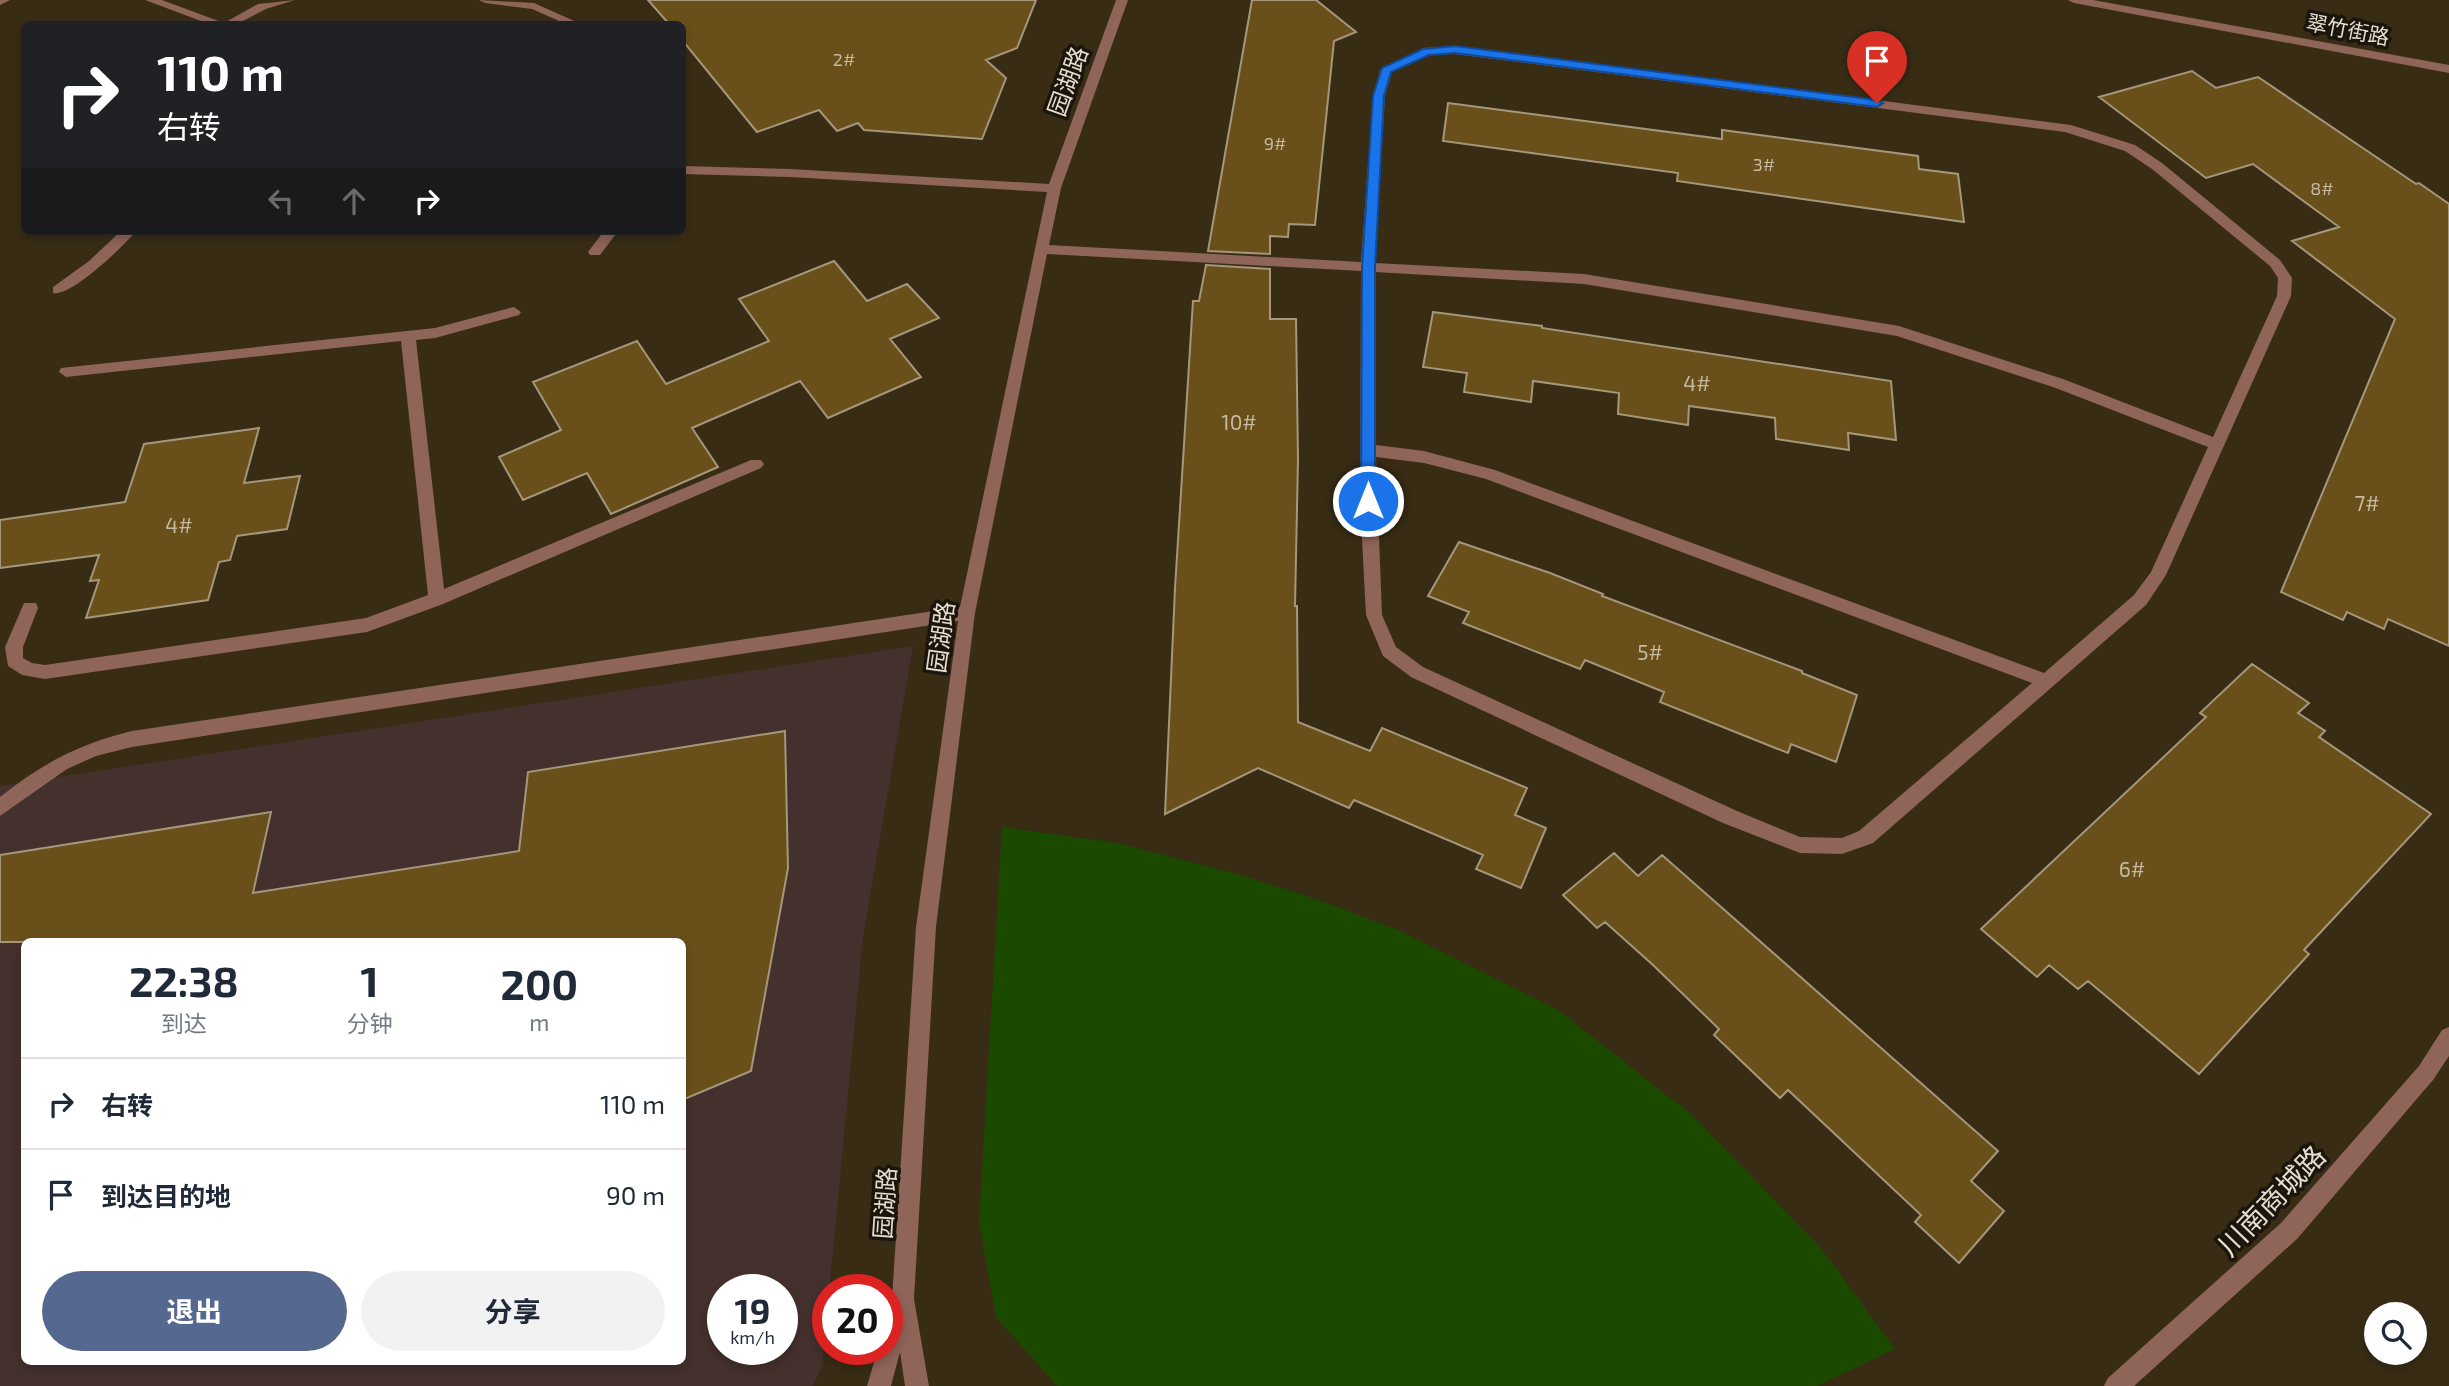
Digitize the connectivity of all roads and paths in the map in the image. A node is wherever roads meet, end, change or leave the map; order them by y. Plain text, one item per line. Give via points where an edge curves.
1 (151, 0) edge
2 (289, 0) edge
3 (485, 0) edge
4 (1122, 0) edge
5 (2074, 0) edge
6 (210, 21) edge
7 (234, 21) edge
8 (568, 21) edge
9 (2449, 69) edge
10 (686, 170) edge
11 (1054, 188) junction
12 (126, 235) edge
13 (608, 235) edge
14 (1042, 248) junction
15 (595, 252) dead end
16 (1368, 268) junction
17 (58, 290) dead end
18 (514, 312) dead end
19 (408, 336) junction
20 (66, 372) dead end
21 (2217, 444) junction
22 (1368, 450) junction
23 (756, 464) dead end
24 (437, 599) junction
25 (30, 608) dead end
26 (967, 612) junction
27 (2046, 681) junction
28 (0, 808) edge
29 (2449, 1037) edge
30 (903, 1299) joint
31 (885, 1365) edge
32 (879, 1386) edge
33 (917, 1386) edge
34 (2116, 1386) edge

1 - 6 street
2 - 7 street via 262,6
3 - 8 street via 534,6
4 - 11 street, 园湖路
5 - 9 street, 翠竹街路
10 - 11 street
11 - 14 street, 园湖路
12 - 17 street
13 - 15 street
14 - 16 street
14 - 26 street, 园湖路
16 - 21 street via 1584,279 1899,331 2059,383
16 - 21 street via 1379,96 1386,70 1427,51 1497,53 2067,128 2130,148 2157,166 2275,263 2285,278 2284,296
16 - 22 street
18 - 19 street
19 - 20 street
19 - 24 street
21 - 27 street via 2158,575 2140,600
22 - 27 street via 1424,457 1489,474
22 - 27 street via 1374,615 1389,651 1417,672 1800,845 1842,846 1866,837
23 - 24 street
24 - 25 street via 367,625 45,671 28,670 15,661 15,647
26 - 28 street via 106,744 44,772
26 - 30 street, 园湖路 via 926,927
29 - 34 street, 川南商城路 via 2426,1073 2289,1231
30 - 33 street
31 - 32 street

